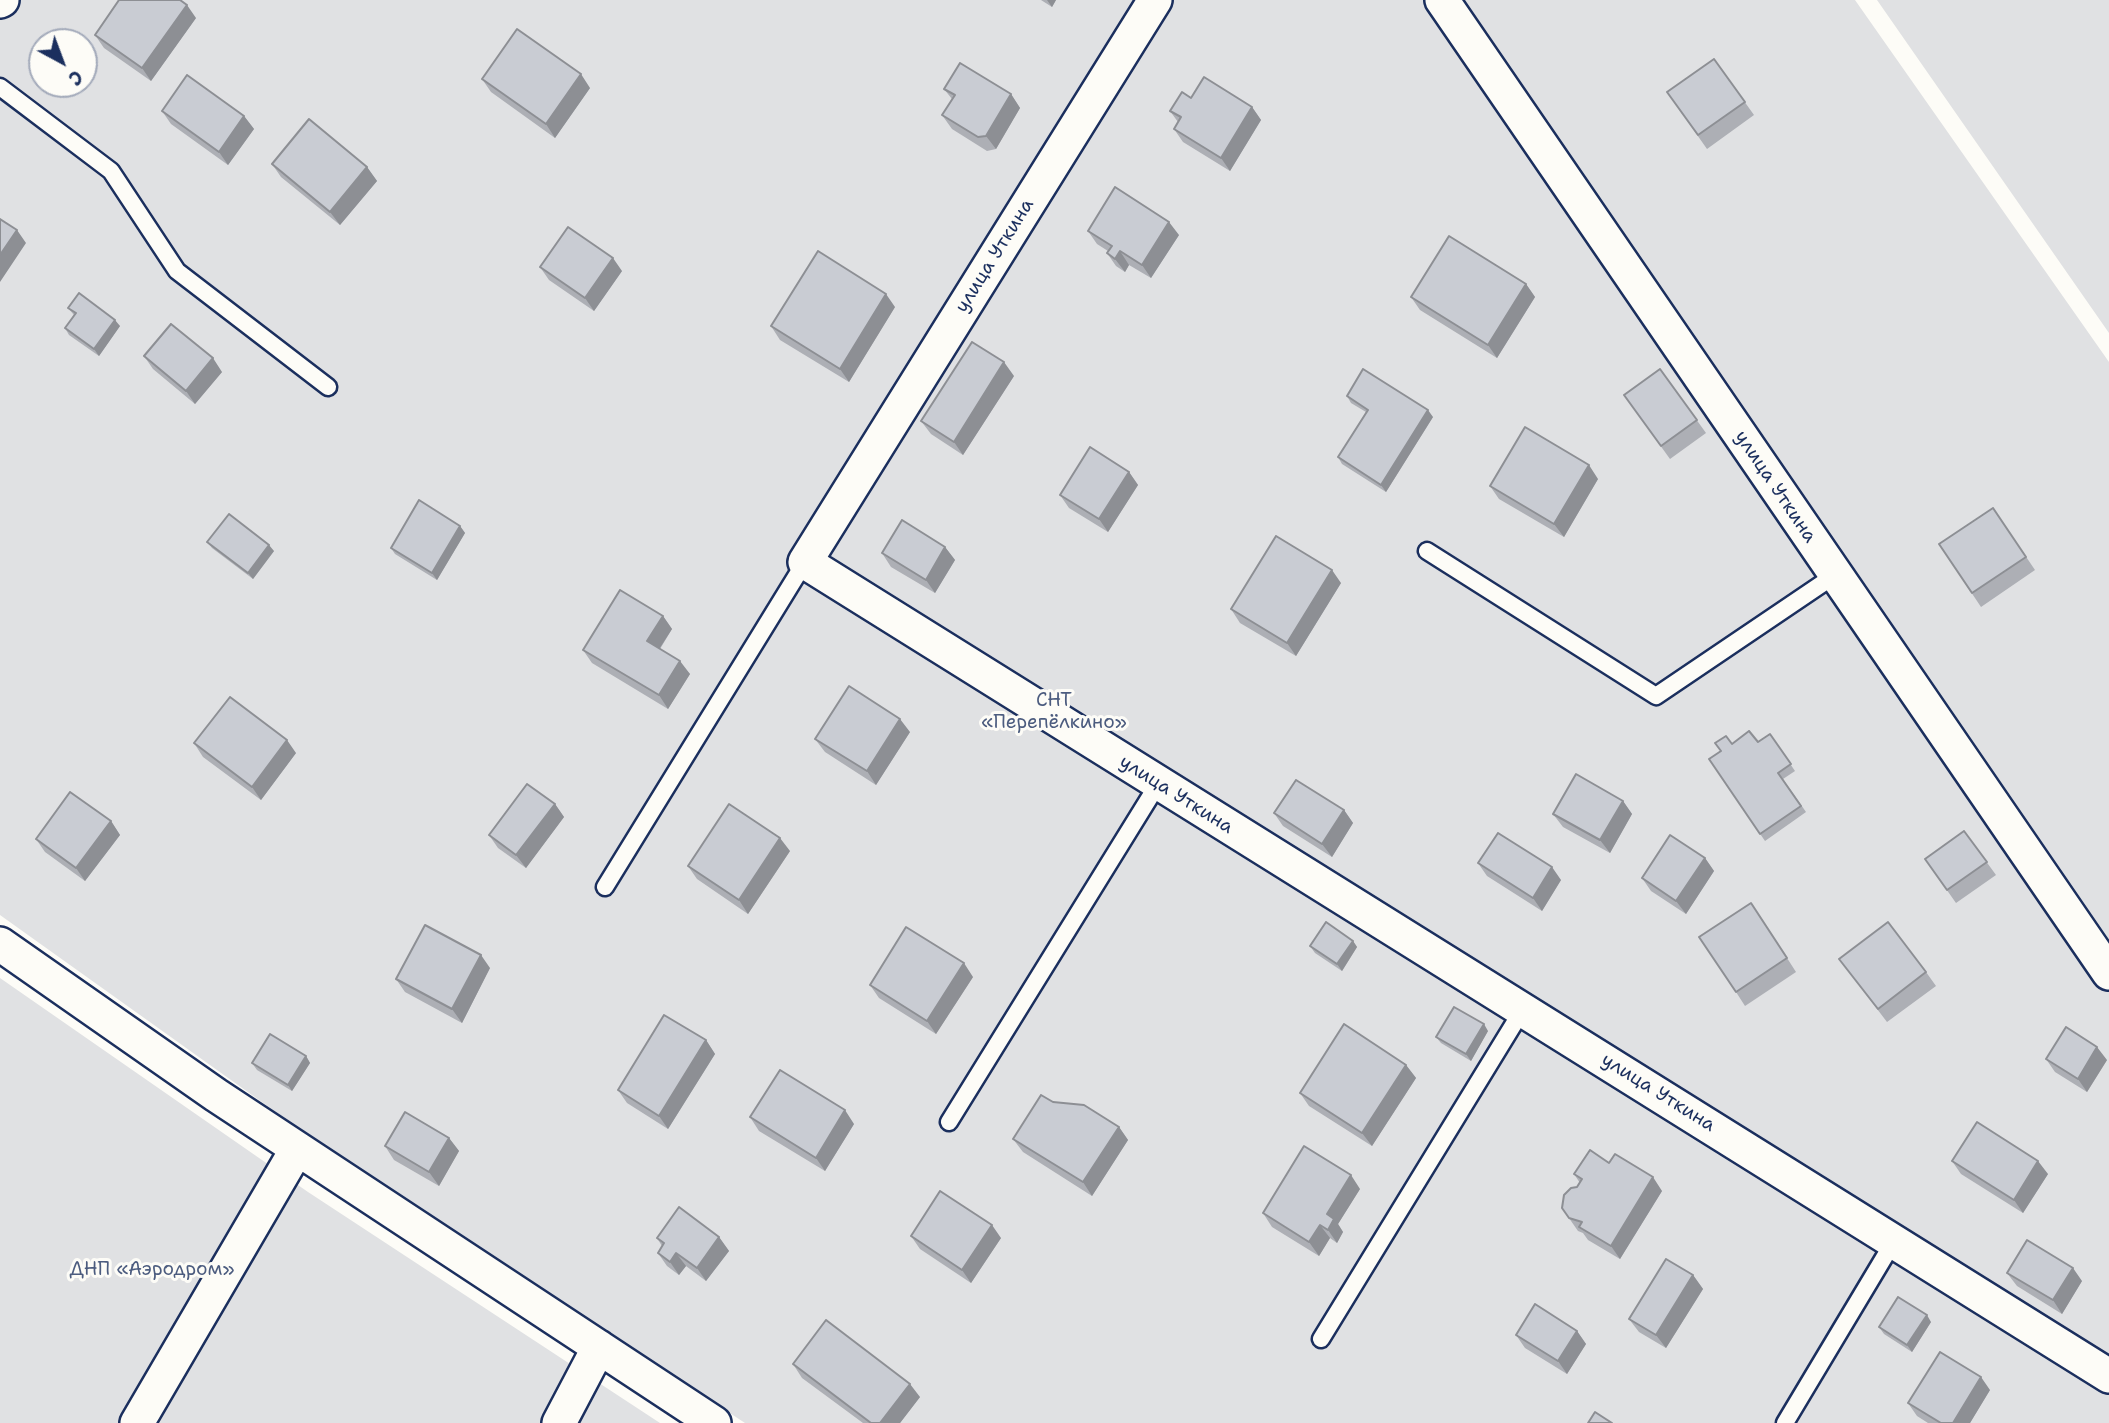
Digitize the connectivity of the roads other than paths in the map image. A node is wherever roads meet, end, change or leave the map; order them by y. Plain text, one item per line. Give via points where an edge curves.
1 (1154, 0) edge
2 (1442, 0) edge
3 (0, 87) edge
4 (328, 387) dead end
5 (1427, 551) dead end
6 (805, 562) junction
7 (1835, 575) junction
8 (1158, 784) junction
9 (605, 887) dead end
10 (0, 944) edge
11 (2109, 973) edge
12 (1522, 1009) junction
13 (949, 1122) dead end
14 (297, 1149) junction
15 (1894, 1241) junction
16 (1321, 1339) dead end
17 (599, 1347) junction
18 (2109, 1376) edge
19 (137, 1423) edge
20 (559, 1423) edge
21 (714, 1423) edge
22 (1785, 1423) edge

1 - 6 street, улица Уткина
2 - 7 street, улица Уткина
3 - 4 lane via 111,171 177,271
5 - 7 lane via 1656,696
6 - 8 street, улица Уткина
6 - 9 lane
7 - 11 street, улица Уткина
8 - 12 street, улица Уткина
8 - 13 lane
10 - 14 street
12 - 15 street, улица Уткина
12 - 16 lane
14 - 17 street
14 - 19 street
15 - 18 street, улица Уткина
15 - 22 lane
17 - 20 street
17 - 21 street

